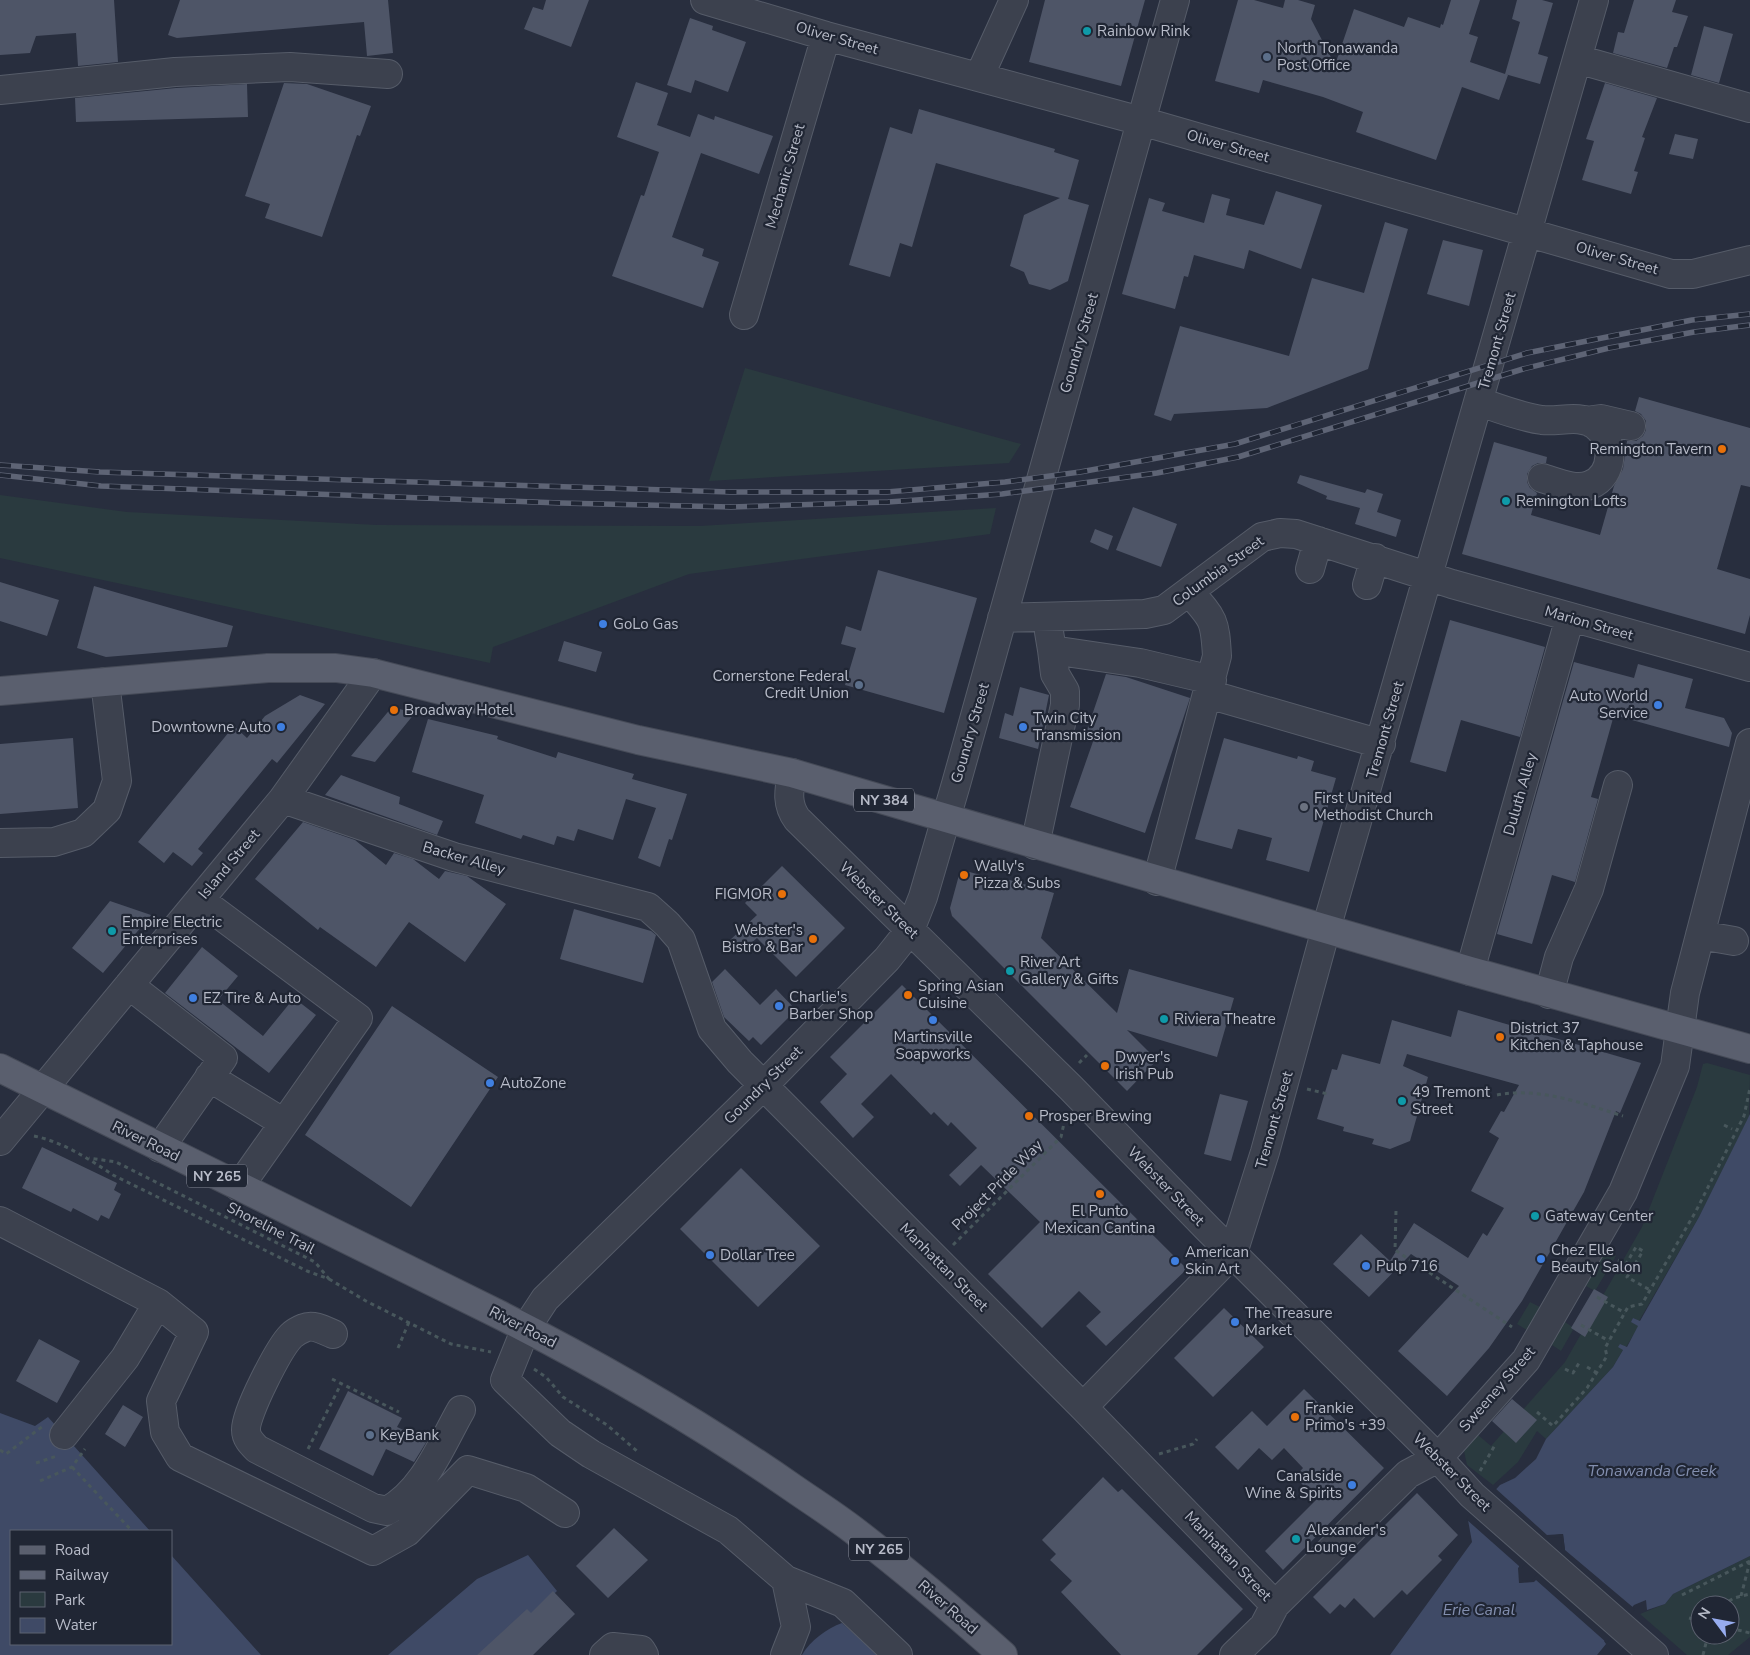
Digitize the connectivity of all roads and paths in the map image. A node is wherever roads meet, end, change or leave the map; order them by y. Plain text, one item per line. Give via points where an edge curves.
1 (705, 0) edge
2 (1014, 0) edge
3 (1175, 0) edge
4 (1594, 0) edge
5 (826, 36) junction
6 (1577, 59) junction
7 (388, 74) dead end
8 (979, 76) junction
9 (0, 90) edge
10 (1750, 108) edge
11 (1141, 120) junction
12 (1528, 233) junction
13 (1750, 260) edge
14 (744, 315) dead end
15 (1480, 402) junction
16 (1586, 421) junction
17 (1631, 426) dead end
18 (1542, 478) dead end
19 (1318, 541) junction
20 (1375, 558) junction
21 (1310, 570) dead end
22 (1428, 576) junction
23 (1367, 585) dead end
24 (1190, 593) junction
25 (1570, 617) junction
26 (1002, 618) junction
27 (1048, 618) junction
28 (1052, 650) junction
29 (1750, 667) edge
30 (373, 673) junction
31 (105, 682) junction
32 (1210, 687) junction
33 (0, 691) edge
34 (1750, 743) edge
35 (1381, 744) junction
36 (792, 773) junction
37 (1618, 785) dead end
38 (283, 799) junction
39 (946, 819) junction
40 (0, 843) edge
41 (1035, 845) junction
42 (1158, 881) junction
43 (200, 900) junction
44 (648, 908) joint
45 (1326, 929) junction
46 (910, 930) junction
47 (1700, 935) junction
48 (1734, 941) dead end
49 (1470, 971) junction
50 (128, 985) junction
51 (1550, 994) junction
52 (1681, 1030) junction
53 (1750, 1048) edge
54 (1087, 1055) dead end
55 (0, 1068) edge
56 (1075, 1068) dead end
57 (209, 1077) junction
58 (763, 1086) junction
59 (1307, 1088) dead end
60 (1750, 1088) edge
61 (42, 1089) junction
62 (1328, 1094) dead end
63 (1497, 1095) dead end
64 (1068, 1106) dead end
65 (1623, 1116) dead end
66 (284, 1123) junction
67 (1724, 1125) dead end
68 (1732, 1129) dead end
69 (27, 1134) dead end
70 (0, 1141) edge
71 (160, 1148) junction
72 (88, 1158) junction
73 (239, 1187) junction
74 (1396, 1211) dead end
75 (0, 1221) edge
76 (949, 1249) dead end
77 (1233, 1253) junction
78 (1618, 1260) dead end
79 (329, 1279) junction
80 (1650, 1290) junction
81 (1597, 1298) dead end
82 (158, 1303) junction
83 (1624, 1314) junction
84 (409, 1322) junction
85 (1581, 1325) dead end
86 (1512, 1327) dead end
87 (526, 1328) junction
88 (333, 1334) dead end
89 (1609, 1341) junction
90 (398, 1348) dead end
91 (489, 1350) dead end
92 (1579, 1362) dead end
93 (1588, 1368) dead end
94 (1565, 1369) dead end
95 (1597, 1373) junction
96 (332, 1379) dead end
97 (341, 1384) junction
98 (1083, 1407) junction
99 (461, 1410) dead end
100 (399, 1412) dead end
101 (1537, 1412) dead end
102 (68, 1433) junction
103 (1197, 1440) dead end
104 (1495, 1445) dead end
105 (308, 1449) dead end
106 (0, 1450) edge
107 (1158, 1454) dead end
108 (1438, 1458) junction
109 (72, 1467) junction
110 (40, 1481) dead end
111 (1474, 1486) junction
112 (565, 1513) dead end
113 (131, 1530) edge
114 (1750, 1561) edge
115 (786, 1580) junction
116 (1750, 1594) edge
117 (1682, 1595) dead end
118 (1741, 1596) joint
119 (1275, 1605) junction
120 (604, 1655) edge
121 (644, 1655) edge
122 (785, 1655) edge
123 (898, 1655) edge
124 (1003, 1655) edge
125 (1234, 1655) edge
126 (1654, 1655) edge

1 - 5 street, Oliver Street
2 - 8 street
3 - 11 street, Goundry Street
4 - 6 street, Tremont Street
5 - 8 street, Oliver Street
5 - 14 street, Mechanic Street
6 - 10 street
6 - 12 street, Tremont Street
7 - 9 street via 290,67 175,72
8 - 11 street, Oliver Street
11 - 12 street, Oliver Street
11 - 26 street, Goundry Street
12 - 13 street, Oliver Street via 1682,275
12 - 15 street, Tremont Street
15 - 16 street via 1544,420 1575,418
15 - 22 street, Tremont Street
16 - 17 street via 1601,419
16 - 18 street via 1600,430 1609,447 1608,465 1600,477 1590,485 1576,488
19 - 20 street, Columbia Street
19 - 21 street
19 - 24 street, Columbia Street via 1296,534 1262,536
20 - 22 street, Columbia Street
20 - 23 street
22 - 25 street, Marion Street
22 - 35 street, Tremont Street
24 - 27 street, Columbia Street via 1164,610 1155,612
24 - 32 street via 1215,625 1217,656
25 - 29 street, Marion Street
25 - 49 street, Duluth Alley
26 - 27 street, Columbia Street
26 - 39 street, Goundry Street
27 - 28 street
28 - 32 street via 1140,663
28 - 41 street via 1055,674 1065,691 1065,705
30 - 31 main road, NY 384 via 336,668 268,668
30 - 36 main road, NY 384 via 638,740
30 - 38 street, Island Street
31 - 33 main road, NY 384
31 - 40 street via 117,781 107,810 83,833 54,842
32 - 35 street
32 - 42 street
34 - 47 street, Sweeney Street
35 - 45 street, Tremont Street
36 - 39 main road, NY 384
36 - 46 street, Webster Street via 789,804 797,819
37 - 51 street via 1590,889 1559,957
38 - 43 street, Island Street
38 - 44 street, Backer Alley via 454,857
39 - 41 main road, NY 384
39 - 46 street, Goundry Street
41 - 42 main road, NY 384
42 - 45 main road, NY 384
43 - 50 street, Island Street
43 - 66 street via 358,1018
44 - 58 street, Manhattan Street via 681,940 712,1029
45 - 49 main road, NY 384
45 - 77 street, Tremont Street via 1265,1152
46 - 58 street, Goundry Street
46 - 77 street, Webster Street
47 - 48 street
47 - 52 street, Sweeney Street
49 - 51 main road, NY 384
50 - 57 street via 223,1058
50 - 61 street, Island Street
51 - 52 main road, NY 384
52 - 53 main road, NY 384
52 - 108 street, Sweeney Street via 1675,1066 1623,1192 1578,1272 1526,1360
54 - 56 path
55 - 61 main road, River Road / NY 265
57 - 66 street
57 - 71 street
58 - 87 street, Goundry Street via 545,1299
58 - 98 street, Manhattan Street
59 - 62 path
60 - 80 path via 1744,1116 1696,1211
61 - 70 street, Island Street
61 - 71 main road, River Road / NY 265
63 - 65 path via 1518,1091 1576,1101
64 - 76 path, Project Pride Way via 1061,1137
66 - 73 street
67 - 68 path
69 - 72 path, Shoreline Trail via 48,1139
71 - 73 main road, River Road / NY 265
72 - 79 path, Shoreline Trail via 113,1175
72 - 79 path, Shoreline Trail via 125,1166 315,1262
73 - 87 main road, River Road / NY 265
74 - 86 path via 1394,1250
75 - 82 street
77 - 98 street, Tremont Street
77 - 108 street, Webster Street
78 - 80 path via 1626,1264 1636,1247 1643,1251 1627,1277
79 - 84 path, Shoreline Trail
80 - 83 path via 1642,1304 1628,1307
81 - 83 path
82 - 102 street via 125,1358
82 - 112 street via 194,1332 161,1402 165,1432 180,1457 373,1551 407,1532 468,1470 526,1488
83 - 89 path
84 - 90 path
84 - 91 path, Shoreline Trail via 451,1344
85 - 89 path
87 - 115 street, Goundry Street via 505,1380 524,1400 560,1433 591,1454 728,1530
87 - 124 main road, River Road / NY 265 via 647,1394 745,1455 860,1534
88 - 99 street via 305,1327 292,1334 281,1348 248,1416 246,1429 257,1450 373,1508 387,1511 402,1502 416,1487
89 - 95 path via 1605,1348 1607,1356
92 - 94 path via 1572,1373
93 - 95 path
95 - 101 path via 1553,1426
96 - 97 path
97 - 100 path
97 - 105 path
98 - 119 street, Manhattan Street
102 - 106 path via 6,1454
102 - 109 path
103 - 107 path
104 - 111 path
108 - 111 street, Webster Street
108 - 119 street, Sweeney Street via 1408,1474
109 - 110 path
109 - 113 path
111 - 126 street, Webster Street via 1572,1584
114 - 117 path
114 - 118 path
115 - 122 street via 796,1627
115 - 123 street via 843,1603
116 - 118 path
119 - 125 street, Sweeney Street via 1264,1626
120 - 121 street via 613,1647 641,1650

